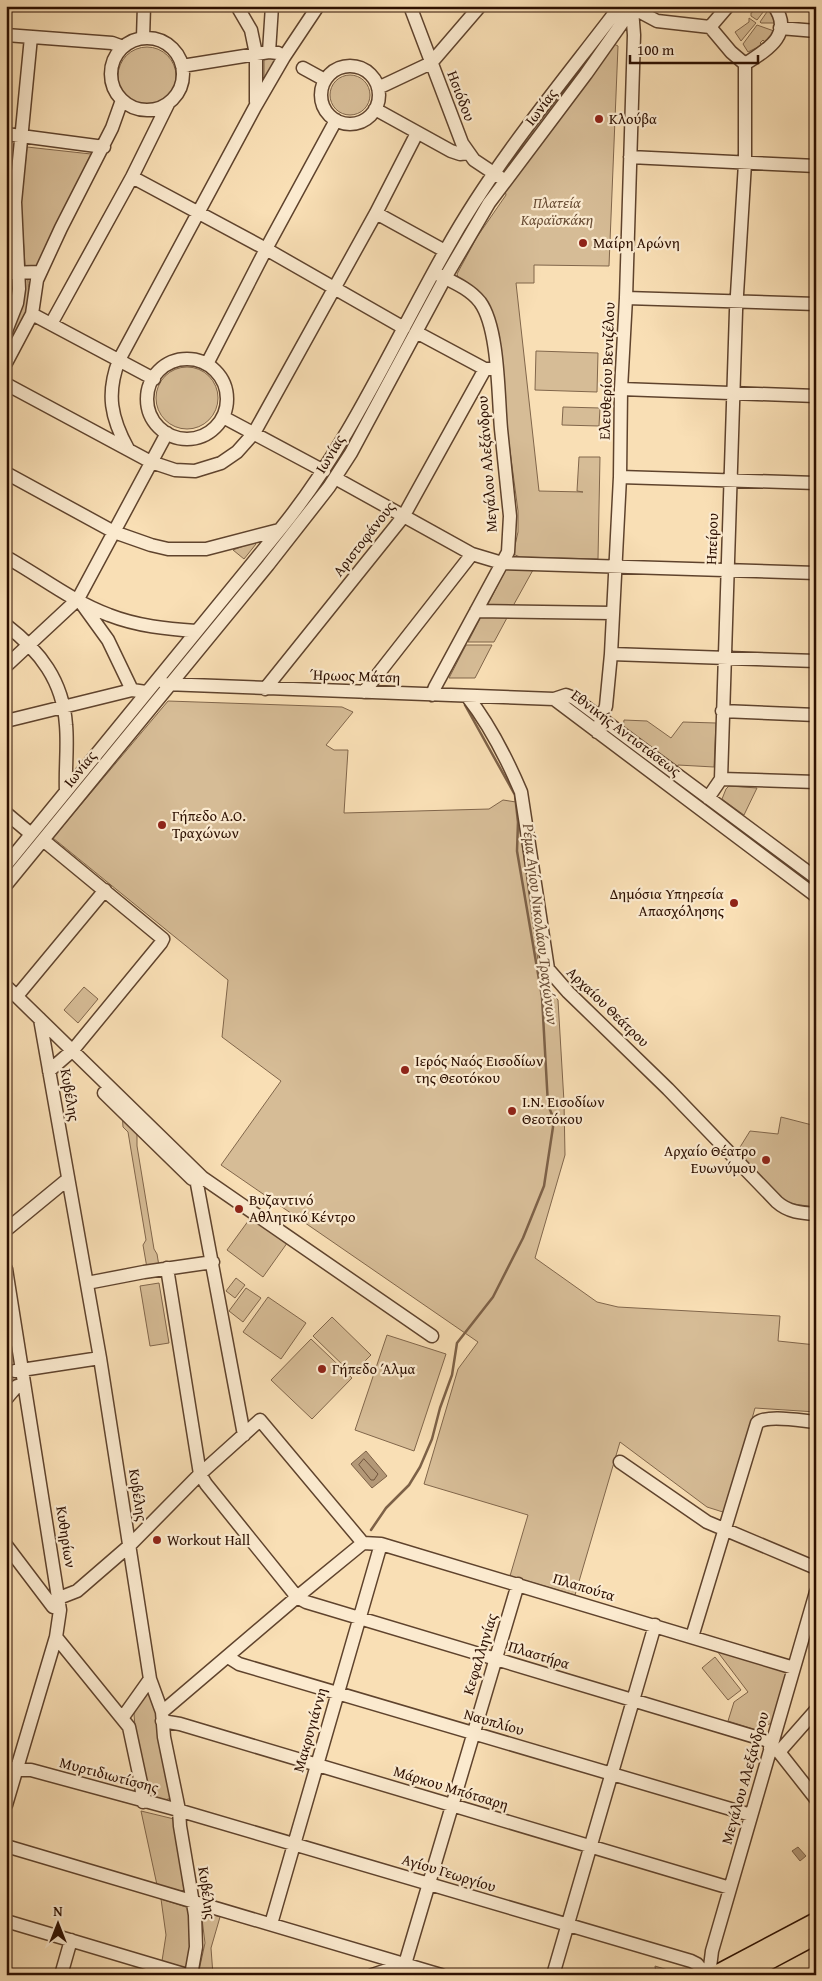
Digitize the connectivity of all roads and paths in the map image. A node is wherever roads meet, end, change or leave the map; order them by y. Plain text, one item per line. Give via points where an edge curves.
1 (144, 6) edge
2 (237, 6) edge
3 (272, 6) edge
4 (318, 6) edge
5 (410, 6) edge
6 (480, 6) edge
7 (728, 6) edge
8 (774, 6) edge
9 (629, 7) edge
10 (710, 27) junction
11 (780, 28) junction
12 (816, 31) edge
13 (6, 35) edge
14 (32, 37) junction
15 (143, 38) junction
16 (123, 47) junction
17 (262, 53) junction
18 (284, 56) junction
19 (431, 63) junction
20 (745, 64) junction
21 (182, 66) junction
22 (304, 68) dead end
23 (325, 80) junction
24 (378, 88) junction
25 (122, 100) junction
26 (168, 104) junction
27 (255, 107) junction
28 (375, 109) junction
29 (336, 120) junction
30 (417, 133) junction
31 (6, 134) edge
32 (22, 136) junction
33 (104, 147) junction
34 (468, 153) junction
35 (630, 157) junction
36 (745, 163) junction
37 (816, 166) edge
38 (494, 174) junction
39 (132, 178) junction
40 (506, 181) junction
41 (11, 202) edge
42 (199, 213) junction
43 (376, 213) junction
44 (266, 249) junction
45 (445, 251) junction
46 (40, 272) junction
47 (13, 273) edge
48 (432, 277) junction
49 (445, 278) junction
50 (334, 288) junction
51 (626, 298) junction
52 (737, 301) junction
53 (816, 304) edge
54 (32, 314) junction
55 (51, 324) junction
56 (410, 330) junction
57 (6, 331) edge
58 (10, 345) edge
59 (119, 360) junction
60 (6, 363) edge
61 (207, 364) junction
62 (491, 369) junction
63 (154, 378) junction
64 (6, 384) edge
65 (621, 389) junction
66 (734, 393) junction
67 (816, 396) edge
68 (223, 417) junction
69 (167, 433) junction
70 (254, 433) junction
71 (128, 449) junction
72 (151, 462) junction
73 (6, 473) edge
74 (329, 475) junction
75 (620, 477) junction
76 (731, 480) junction
77 (816, 483) edge
78 (403, 517) junction
79 (279, 530) junction
80 (114, 532) junction
81 (472, 554) junction
82 (6, 556) edge
83 (502, 563) junction
84 (614, 566) junction
85 (727, 570) junction
86 (816, 572) edge
87 (78, 600) junction
88 (476, 611) junction
89 (612, 613) junction
90 (6, 625) edge
91 (196, 631) junction
92 (30, 644) junction
93 (611, 654) junction
94 (724, 658) junction
95 (816, 661) edge
96 (6, 666) edge
97 (383, 668) junction
98 (154, 682) junction
99 (170, 685) junction
100 (265, 689) junction
101 (132, 690) junction
102 (146, 692) junction
103 (364, 692) junction
104 (390, 693) junction
105 (116, 695) junction
106 (432, 695) junction
107 (467, 696) junction
108 (554, 699) junction
109 (64, 708) junction
110 (131, 711) junction
111 (722, 711) junction
112 (816, 715) edge
113 (601, 719) junction
114 (6, 721) edge
115 (597, 732) junction
116 (720, 778) junction
117 (816, 782) edge
118 (66, 791) junction
119 (708, 798) junction
120 (6, 813) edge
121 (31, 834) junction
122 (43, 840) junction
123 (6, 865) edge
124 (816, 878) edge
125 (6, 885) edge
126 (105, 890) junction
127 (816, 896) edge
128 (6, 986) edge
129 (16, 996) junction
130 (40, 1019) junction
131 (75, 1052) junction
132 (49, 1071) junction
133 (68, 1179) junction
134 (200, 1181) junction
135 (816, 1214) edge
136 (6, 1230) edge
137 (213, 1262) junction
138 (167, 1268) junction
139 (6, 1269) edge
140 (87, 1283) junction
141 (6, 1317) edge
142 (432, 1336) dead end
143 (100, 1358) junction
144 (19, 1370) junction
145 (18, 1386) junction
146 (6, 1399) edge
147 (816, 1422) edge
148 (244, 1434) junction
149 (620, 1462) dead end
150 (200, 1474) junction
151 (725, 1530) junction
152 (363, 1544) junction
153 (381, 1544) junction
154 (6, 1546) edge
155 (129, 1546) junction
156 (816, 1568) edge
157 (518, 1584) junction
158 (816, 1592) edge
159 (297, 1597) junction
160 (56, 1603) junction
161 (360, 1618) junction
162 (655, 1625) junction
163 (56, 1637) junction
164 (692, 1637) junction
165 (228, 1657) junction
166 (495, 1659) junction
167 (794, 1668) junction
168 (150, 1679) junction
169 (338, 1693) junction
170 (633, 1700) junction
171 (816, 1710) edge
172 (162, 1716) junction
173 (123, 1717) junction
174 (473, 1733) junction
175 (774, 1748) junction
176 (12, 1764) edge
177 (317, 1765) junction
178 (612, 1774) junction
179 (6, 1781) edge
180 (816, 1799) edge
181 (143, 1802) junction
182 (6, 1805) edge
183 (452, 1805) junction
184 (179, 1810) junction
185 (751, 1815) junction
186 (294, 1844) junction
187 (6, 1846) edge
188 (590, 1846) junction
189 (428, 1884) junction
190 (730, 1888) junction
191 (193, 1901) junction
192 (6, 1921) edge
193 (816, 1921) edge
194 (271, 1924) junction
195 (567, 1925) junction
196 (816, 1936) edge
197 (71, 1940) junction
198 (405, 1964) junction
199 (60, 1975) edge
200 (189, 1975) edge
201 (372, 1975) edge
202 (441, 1975) edge
203 (553, 1975) edge
204 (708, 1975) edge
205 (714, 1975) edge
206 (743, 1975) edge

1 - 15 street
2 - 17 street
3 - 17 street
4 - 18 street
5 - 19 street, Ησιόδου
6 - 19 street
7 - 10 street
8 - 11 street via 780,18
9 - 10 street via 657,21
9 - 35 street, Ελευθερίου Βενιζέλου via 634,35
9 - 38 street, Ιωνίας
9 - 40 street, Ιωνίας
10 - 20 street
11 - 12 street
11 - 20 street via 772,46
13 - 14 street
14 - 16 street via 112,43
14 - 32 street
15 - 16 street
15 - 21 street via 168,45 178,55
16 - 25 street via 114,59 111,73 113,85
17 - 18 street
17 - 21 street
17 - 27 street
18 - 27 street
19 - 24 street
19 - 34 street, Ησιόδου
20 - 36 street, Ηπείρου
21 - 26 street via 181,86
22 - 23 street
23 - 24 street via 337,69 353,66 369,74
23 - 29 street via 322,102 327,113
24 - 28 street
25 - 26 street via 145,110
25 - 33 street
26 - 39 street
27 - 42 street
28 - 29 street via 360,122 349,124
28 - 30 street
29 - 44 street
30 - 34 street via 457,154
30 - 43 street
31 - 32 street
32 - 33 street
32 - 41 street
33 - 46 street
34 - 38 street, Ησιόδου
35 - 36 street
35 - 51 street, Ελευθερίου Βενιζέλου
36 - 37 street
36 - 52 street, Ηπείρου
38 - 40 street, Ησιόδου
38 - 45 street, Ιωνίας
39 - 42 street
39 - 55 street
40 - 49 street, Ιωνίας via 489,203
41 - 47 street
42 - 44 street
42 - 59 street
43 - 45 street
43 - 50 street
44 - 50 street
44 - 61 street
45 - 48 street, Ιωνίας
46 - 47 street
46 - 54 street
47 - 57 street via 17,303
48 - 49 street, Μεγάλου Αλεξάνδρου
48 - 56 street, Ιωνίας
49 - 56 street, Ιωνίας
49 - 62 street, Μεγάλου Αλεξάνδρου via 474,296 485,312 491,327
50 - 56 street
50 - 70 street
51 - 52 street
51 - 65 street, Ελευθερίου Βενιζέλου
52 - 53 street
52 - 66 street, Ηπείρου
54 - 55 street
54 - 58 street
55 - 59 street
56 - 62 street
56 - 74 street, Ιωνίας
58 - 60 street
59 - 63 street
59 - 71 street via 111,399
61 - 63 street via 175,361
61 - 68 street via 225,387 227,401
62 - 78 street, Αριστοφάνους
62 - 83 street, Μεγάλου Αλεξάνδρου via 510,516 508,552
63 - 69 street via 148,394 149,410 155,422
64 - 71 street
65 - 66 street
65 - 75 street, Ελευθερίου Βενιζέλου
66 - 67 street
66 - 76 street, Ηπείρου
68 - 69 street via 212,430 199,437 182,438
68 - 70 street
69 - 72 street
70 - 72 street via 229,458 203,469 175,470
70 - 74 street
71 - 72 street
72 - 80 street
73 - 80 street
74 - 78 street
74 - 79 street, Ιωνίας
74 - 99 street, Ιωνίας via 303,521
75 - 76 street
75 - 84 street, Ελευθερίου Βενιζέλου
76 - 77 street
76 - 85 street, Ηπείρου
78 - 81 street
78 - 100 street, Αριστοφάνους
79 - 80 street via 222,546 189,550 151,546
79 - 91 street, Ιωνίας
80 - 87 street
81 - 83 street
81 - 97 street
82 - 87 street
83 - 84 street
83 - 88 street, Μεγάλου Αλεξάνδρου
84 - 85 street
84 - 89 street, Ελευθερίου Βενιζέλου
85 - 86 street
85 - 94 street, Ηπείρου
87 - 91 street via 128,621
87 - 92 street
87 - 101 street via 108,640
88 - 89 street
88 - 106 street, Μεγάλου Αλεξάνδρου
89 - 93 street, Ελευθερίου Βενιζέλου
90 - 92 street
91 - 98 street, Ιωνίας
92 - 96 street
92 - 109 street via 54,680
93 - 94 street
93 - 113 street, Ελευθερίου Βενιζέλου via 606,706
94 - 95 street
94 - 111 street, Ηπείρου
97 - 103 street
97 - 104 street
98 - 99 street, Ήρωος Μάτση
98 - 102 street, Ιωνίας
99 - 100 street, Ήρωος Μάτση
99 - 122 street, Ιωνίας
100 - 103 street, Ήρωος Μάτση
101 - 102 street
101 - 105 street
102 - 110 street, Ιωνίας
103 - 104 street, Ήρωος Μάτση
104 - 106 street, Ήρωος Μάτση
105 - 109 street
105 - 110 street via 128,701
106 - 107 street, Ήρωος Μάτση
107 - 108 street, Ήρωος Μάτση
107 - 135 street, Αρχαίου Θεάτρου via 513,772 521,792 548,969 777,1202 795,1212
108 - 113 street, Εθνικής Αντιστάσεως via 566,695 574,698
108 - 115 street, Εθνικής Αντιστάσεως
109 - 114 street
109 - 118 street
110 - 118 street, Ιωνίας
111 - 112 street
111 - 116 street, Ηπείρου
113 - 115 street, Ελευθερίου Βενιζέλου
113 - 119 street, Εθνικής Αντιστάσεως
115 - 127 street, Εθνικής Αντιστάσεως
116 - 117 street
116 - 119 street
118 - 121 street, Ιωνίας
119 - 124 street, Εθνικής Αντιστάσεως
120 - 121 street
121 - 123 street, Ιωνίας
122 - 125 street, Ιωνίας
122 - 126 street
126 - 129 street
126 - 131 street via 163,938
128 - 129 street
129 - 130 street
130 - 131 street
130 - 132 street, Κυβέλης
131 - 132 street
131 - 134 street via 116,1098
132 - 133 street, Κυβέλης
133 - 136 street
133 - 140 street, Κυβέλης
134 - 137 street
134 - 142 street
137 - 138 street
137 - 148 street
138 - 140 street
138 - 150 street
139 - 144 street, Κυθηρίων
140 - 143 street, Κυβέλης
141 - 144 street, Κυθηρίων
143 - 144 street
143 - 155 street, Κυβέλης
144 - 145 street, Κυθηρίων
144 - 160 street, Κυθηρίων
145 - 146 street
145 - 160 street, Κυθηρίων
147 - 151 street via 770,1418 758,1423
148 - 150 street
148 - 152 street via 260,1420
149 - 151 street via 698,1517
150 - 155 street
150 - 159 street
151 - 156 street
151 - 164 street
152 - 153 street, Πλαπούτα
152 - 159 street
153 - 157 street, Πλαπούτα
153 - 161 street, Μακρυγιάννη
154 - 160 street
155 - 160 street via 77,1591
155 - 168 street, Κυβέλης
157 - 162 street, Πλαπούτα
157 - 166 street, Κεφαλληνίας
158 - 167 street, Μεγάλου Αλεξάνδρου
159 - 161 street, Πλαστήρα
159 - 165 street
160 - 163 street, Κυθηρίων via 60,1610
160 - 176 street, Κυθηρίων
161 - 166 street, Πλαστήρα
161 - 169 street, Μακρυγιάννη
162 - 164 street, Πλαπούτα
162 - 170 street
163 - 173 street
163 - 176 street, Κυθηρίων
164 - 167 street, Πλαπούτα
165 - 169 street, Ναυπλίου via 239,1664
165 - 172 street
166 - 170 street, Πλαστήρα
166 - 174 street, Κεφαλληνίας
167 - 175 street, Μεγάλου Αλεξάνδρου
168 - 172 street, Κυβέλης
168 - 173 street
169 - 174 street, Ναυπλίου
169 - 177 street, Μακρυγιάννη
170 - 175 street, Πλαστήρα
170 - 178 street
171 - 175 street
172 - 177 street, Μάρκου Μπότσαρη
172 - 184 street, Κυβέλης
173 - 181 street via 133,1741
174 - 178 street, Ναυπλίου
174 - 183 street, Κεφαλληνίας
175 - 180 street
175 - 185 street, Μεγάλου Αλεξάνδρου
176 - 179 street, Κυθηρίων
176 - 181 street, Μυρτιδιωτίσσης
176 - 182 street, Κυθηρίων
177 - 183 street, Μάρκου Μπότσαρη
177 - 186 street, Μακρυγιάννη
178 - 185 street, Ναυπλίου
178 - 188 street
181 - 184 street, Μυρτιδιωτίσσης
183 - 188 street, Μάρκου Μπότσαρη
183 - 189 street, Κεφαλληνίας
184 - 186 street, Αγίου Γεωργίου
184 - 191 street, Κυβέλης
185 - 190 street, Μεγάλου Αλεξάνδρου
186 - 189 street, Αγίου Γεωργίου
186 - 194 street, Μακρυγιάννη
187 - 191 street
188 - 190 street, Μάρκου Μπότσαρη
188 - 195 street
189 - 195 street, Αγίου Γεωργίου
189 - 198 street, Κεφαλληνίας
190 - 204 street, Μεγάλου Αλεξάνδρου
191 - 194 street
191 - 200 street, Κυβέλης via 196,1947
192 - 197 street
193 - 205 main road
194 - 198 street
195 - 203 street
195 - 204 street, Αγίου Γεωργίου via 691,1961
196 - 206 main road
197 - 199 street
197 - 200 street
198 - 201 street
198 - 202 street

